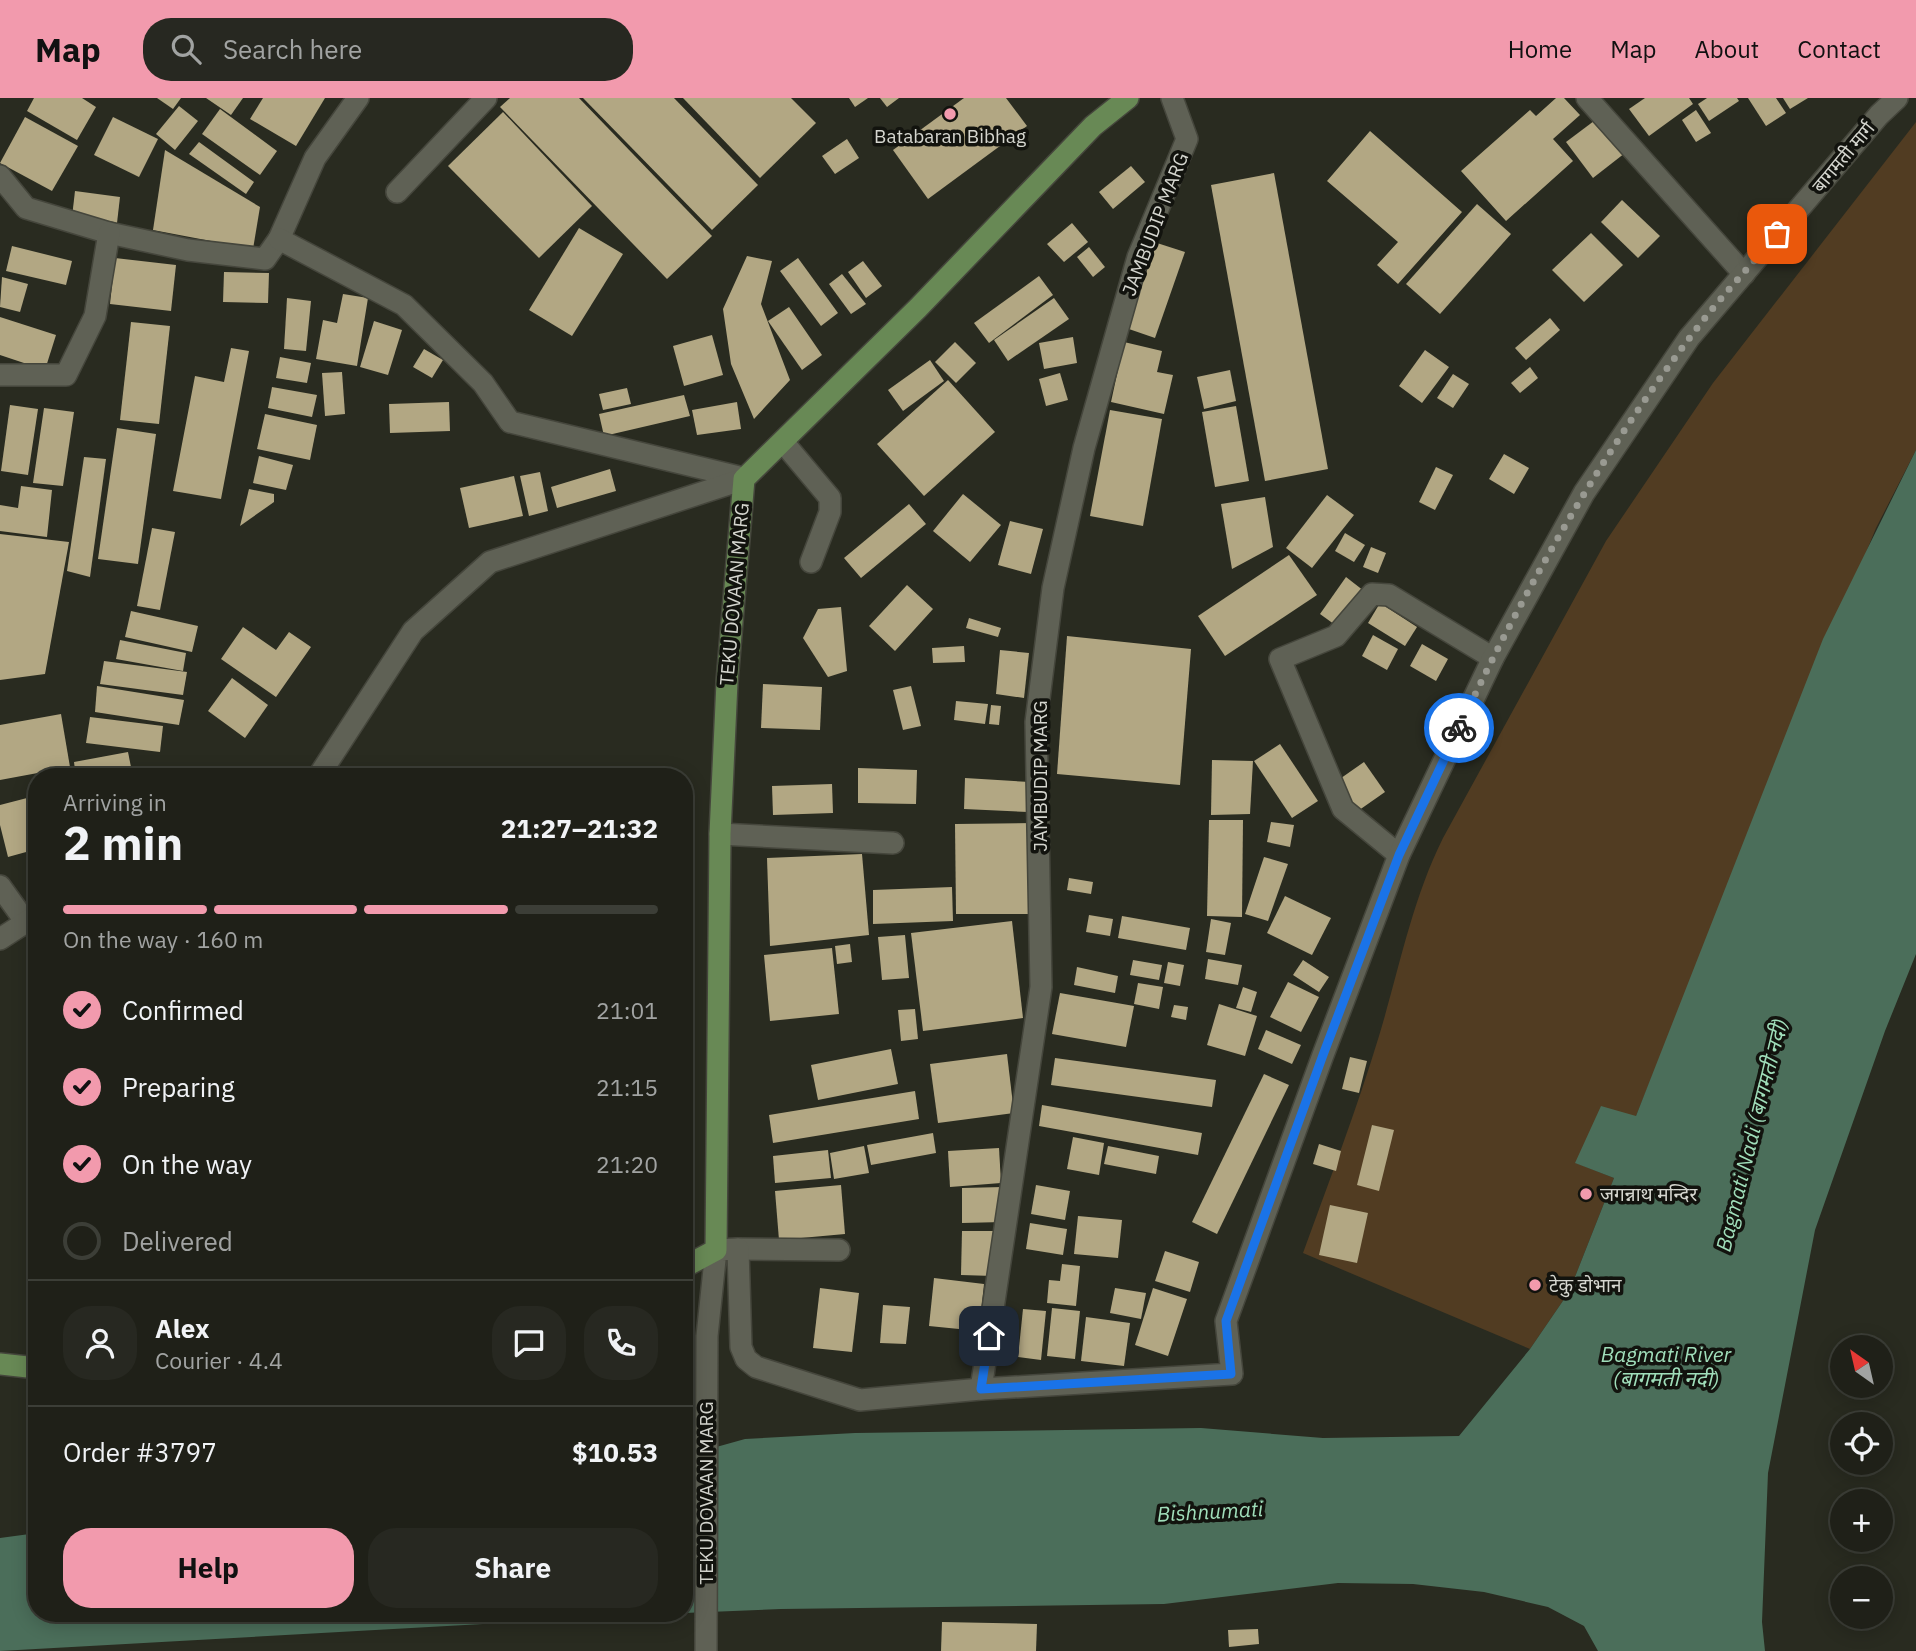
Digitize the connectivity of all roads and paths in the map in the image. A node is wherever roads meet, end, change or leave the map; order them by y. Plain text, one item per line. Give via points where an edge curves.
1 (358, 98) edge
2 (486, 98) edge
3 (1128, 98) edge
4 (1172, 98) edge
5 (1587, 98) edge
6 (1897, 98) edge
7 (0, 176) edge
8 (397, 192) dead end
9 (109, 233) junction
10 (279, 239) junction
11 (1744, 274) junction
12 (0, 375) edge
13 (783, 442) junction
14 (744, 478) junction
15 (811, 562) dead end
16 (1493, 658) junction
17 (324, 768) edge
18 (720, 834) junction
19 (892, 843) dead end
20 (1399, 855) junction
21 (0, 886) edge
22 (28, 915) edge
23 (28, 920) edge
24 (0, 939) edge
25 (738, 1249) junction
26 (716, 1250) junction
27 (839, 1250) dead end
28 (693, 1262) edge
29 (0, 1364) edge
30 (28, 1367) edge
31 (981, 1389) junction
32 (706, 1651) edge

1 - 10 street via 314,158
2 - 8 street
3 - 13 main road, TEKU DOVAAN MARG via 1093,126
4 - 31 street, JAMBUDIP MARG via 1187,139 1138,257 1083,448 1053,588 1036,722 1041,987
5 - 11 street
6 - 11 street, बागमती मार्ग
7 - 9 street via 26,208
9 - 10 street via 188,250 265,259
9 - 12 street via 96,316 66,375
10 - 14 street via 404,305 483,383 510,422
11 - 16 street, बागमती मार्ग via 1689,338 1590,482
13 - 14 main road, TEKU DOVAAN MARG
13 - 15 street via 830,498 830,512
14 - 17 street via 490,562 413,631
14 - 18 main road, TEKU DOVAAN MARG
16 - 20 street, बागमती मार्ग
16 - 20 street via 1389,595 1372,594 1336,636 1280,659 1343,809
18 - 19 street
18 - 26 main road, TEKU DOVAAN MARG
20 - 31 street, बागमती मार्ग via 1226,1321 1231,1374
21 - 22 street
23 - 24 street
25 - 26 street
25 - 27 street
25 - 31 street via 741,1347 756,1367 860,1400
26 - 28 main road
26 - 32 street, TEKU DOVAAN MARG via 707,1336
29 - 30 main road

